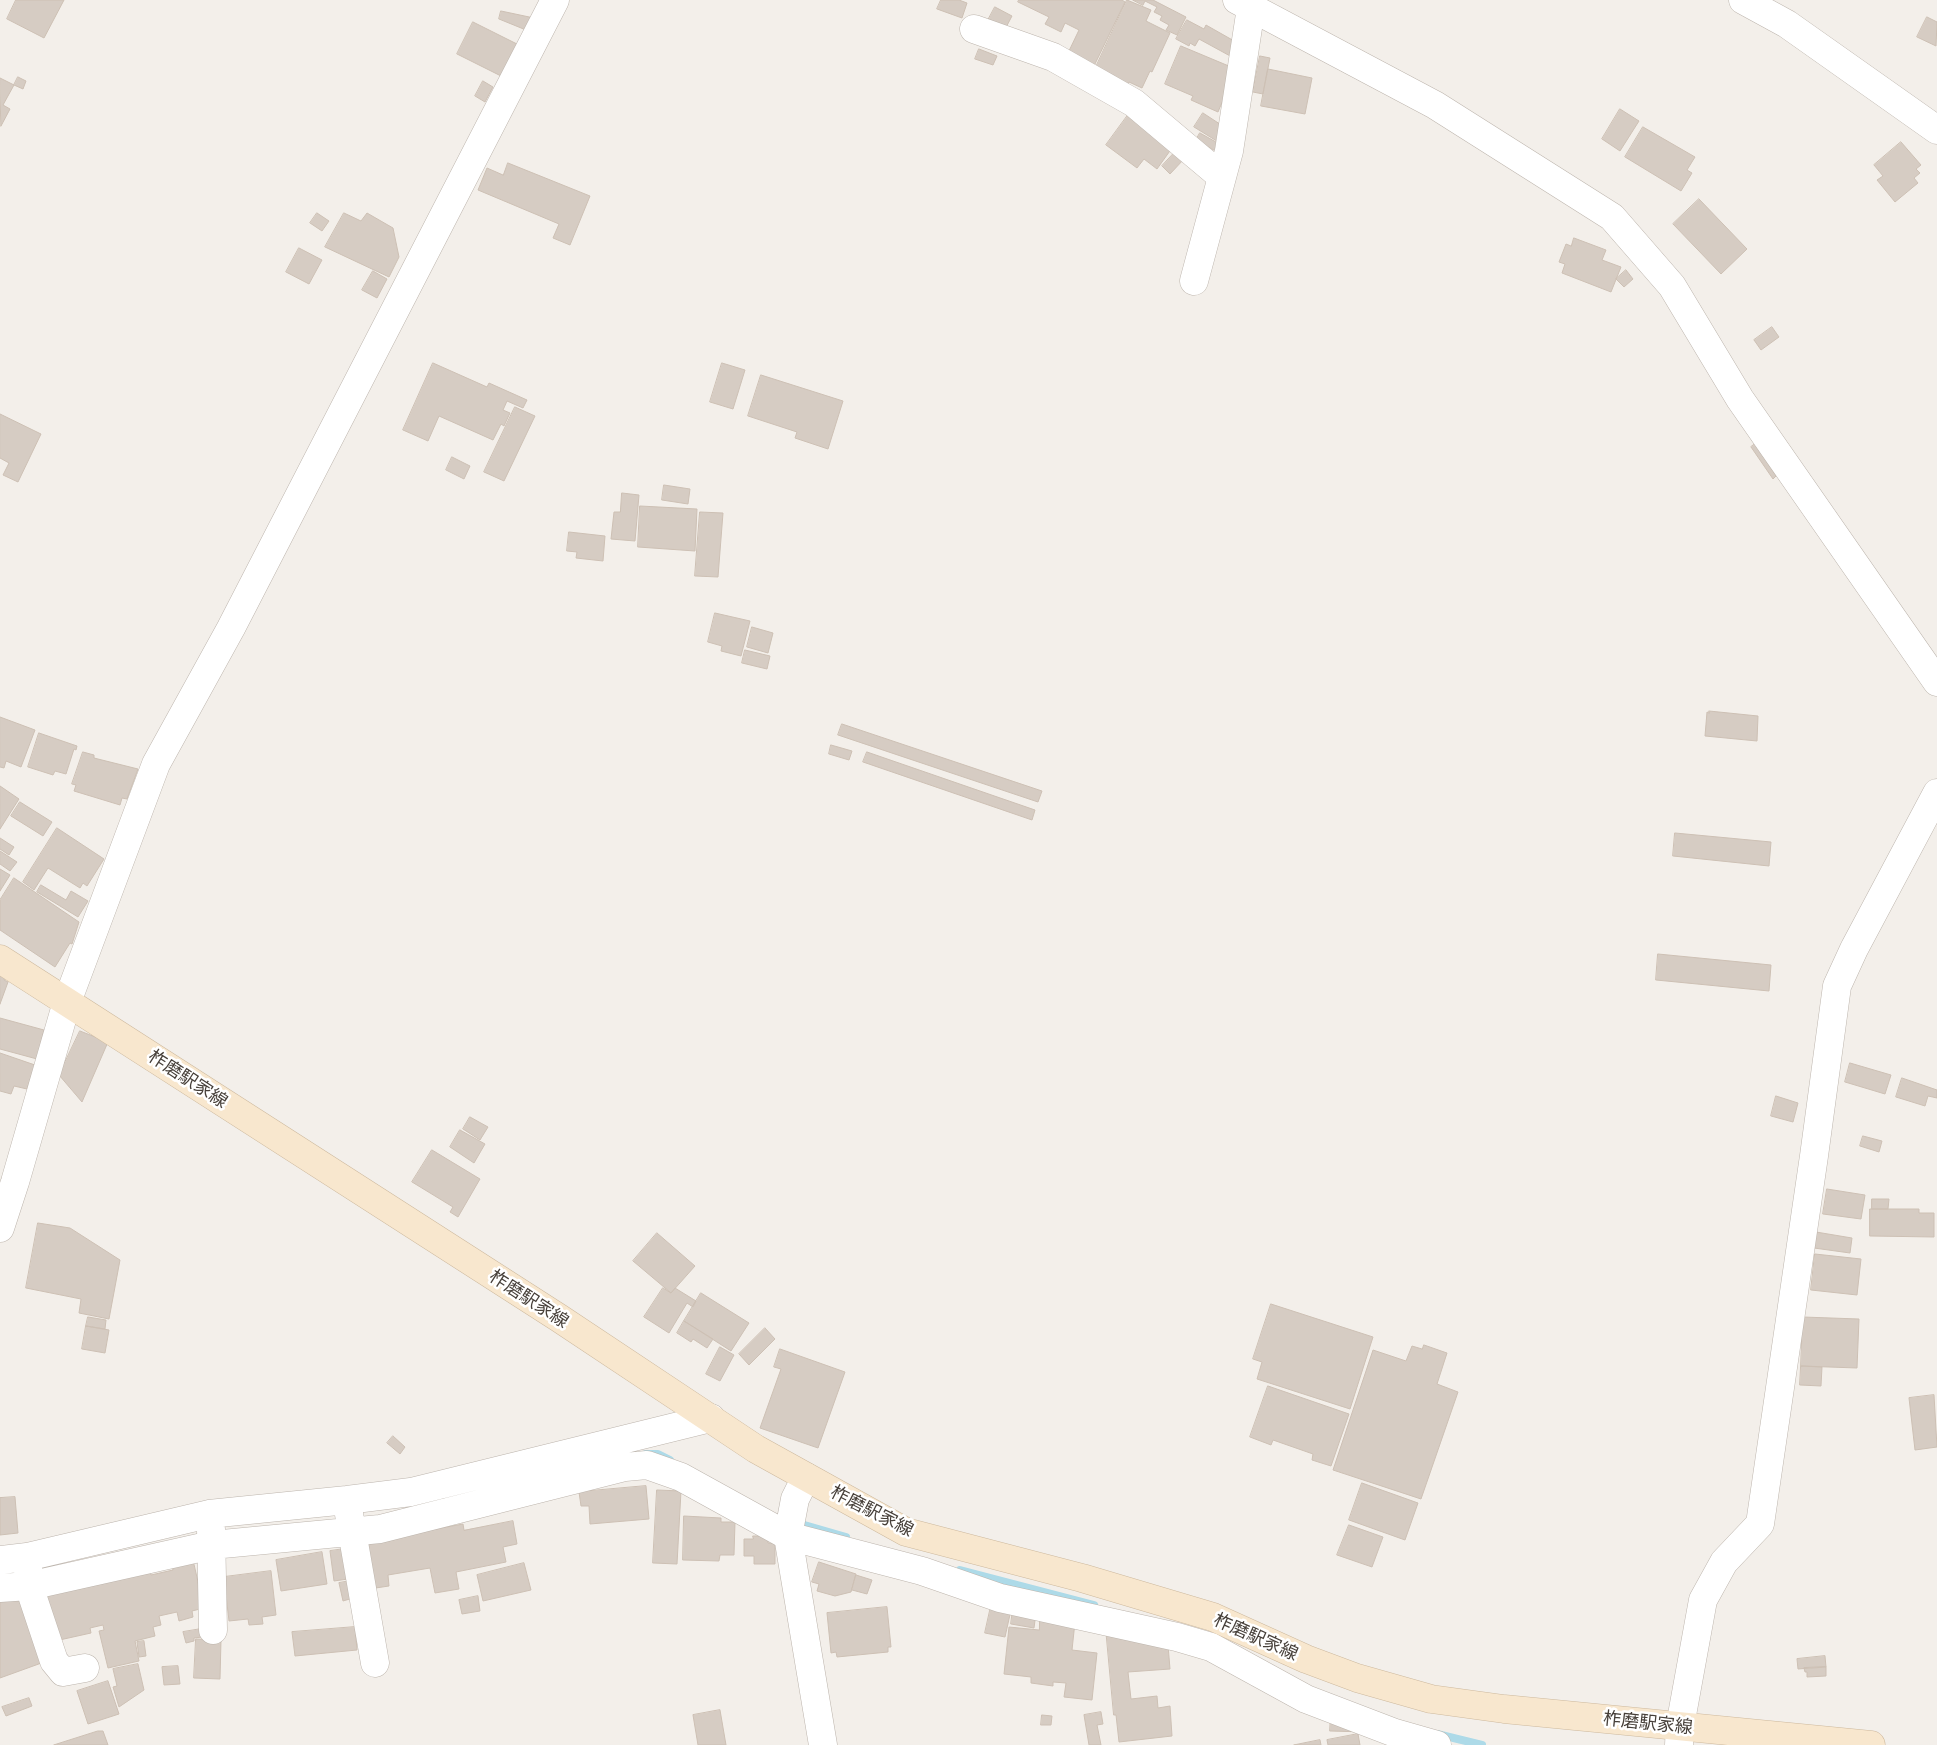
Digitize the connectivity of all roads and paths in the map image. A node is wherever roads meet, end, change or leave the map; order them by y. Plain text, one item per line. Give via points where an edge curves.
1 (555, 0) edge
2 (1743, 0) edge
3 (1244, 4) edge
4 (974, 28) dead end
5 (1937, 130) edge
6 (1222, 177) junction
7 (1194, 281) dead end
8 (1937, 682) edge
9 (1937, 793) edge
10 (0, 959) edge
11 (67, 1002) junction
12 (0, 1228) edge
13 (711, 1418) junction
14 (801, 1488) junction
15 (347, 1500) junction
16 (209, 1514) junction
17 (351, 1532) junction
18 (788, 1536) junction
19 (212, 1545) junction
20 (27, 1557) junction
21 (0, 1560) edge
22 (29, 1586) junction
23 (0, 1588) edge
24 (214, 1630) dead end
25 (375, 1662) dead end
26 (85, 1668) dead end
27 (1679, 1736) edge
28 (823, 1745) edge
29 (1437, 1745) edge
30 (1870, 1745) edge

1 - 11 street via 231,628 156,764
2 - 5 street via 1787,24
3 - 6 street via 1230,151
3 - 8 street via 1435,105 1612,217 1672,286 1740,399
4 - 6 street via 1053,57 1134,103
6 - 7 street
9 - 27 street via 1837,986 1760,1524 1724,1562 1703,1600
10 - 11 main road, 柞磨駅家線
11 - 12 street
11 - 13 main road, 柞磨駅家線
13 - 14 main road, 柞磨駅家線 via 756,1449
13 - 15 street via 411,1492
14 - 18 street
14 - 27 main road, 柞磨駅家線 via 906,1532 1082,1578 1213,1617 1306,1659 1357,1678 1431,1699
15 - 16 street
15 - 17 street
16 - 19 street
16 - 20 street
17 - 18 street via 380,1529 626,1467 647,1465 681,1477
17 - 19 street
17 - 25 street
18 - 28 street
18 - 29 street via 922,1572 1000,1598 1211,1646 1306,1698 1395,1733
19 - 22 street
19 - 24 street
20 - 21 street
20 - 22 street
22 - 23 street
22 - 26 street via 54,1661 64,1672
27 - 30 main road, 柞磨駅家線

